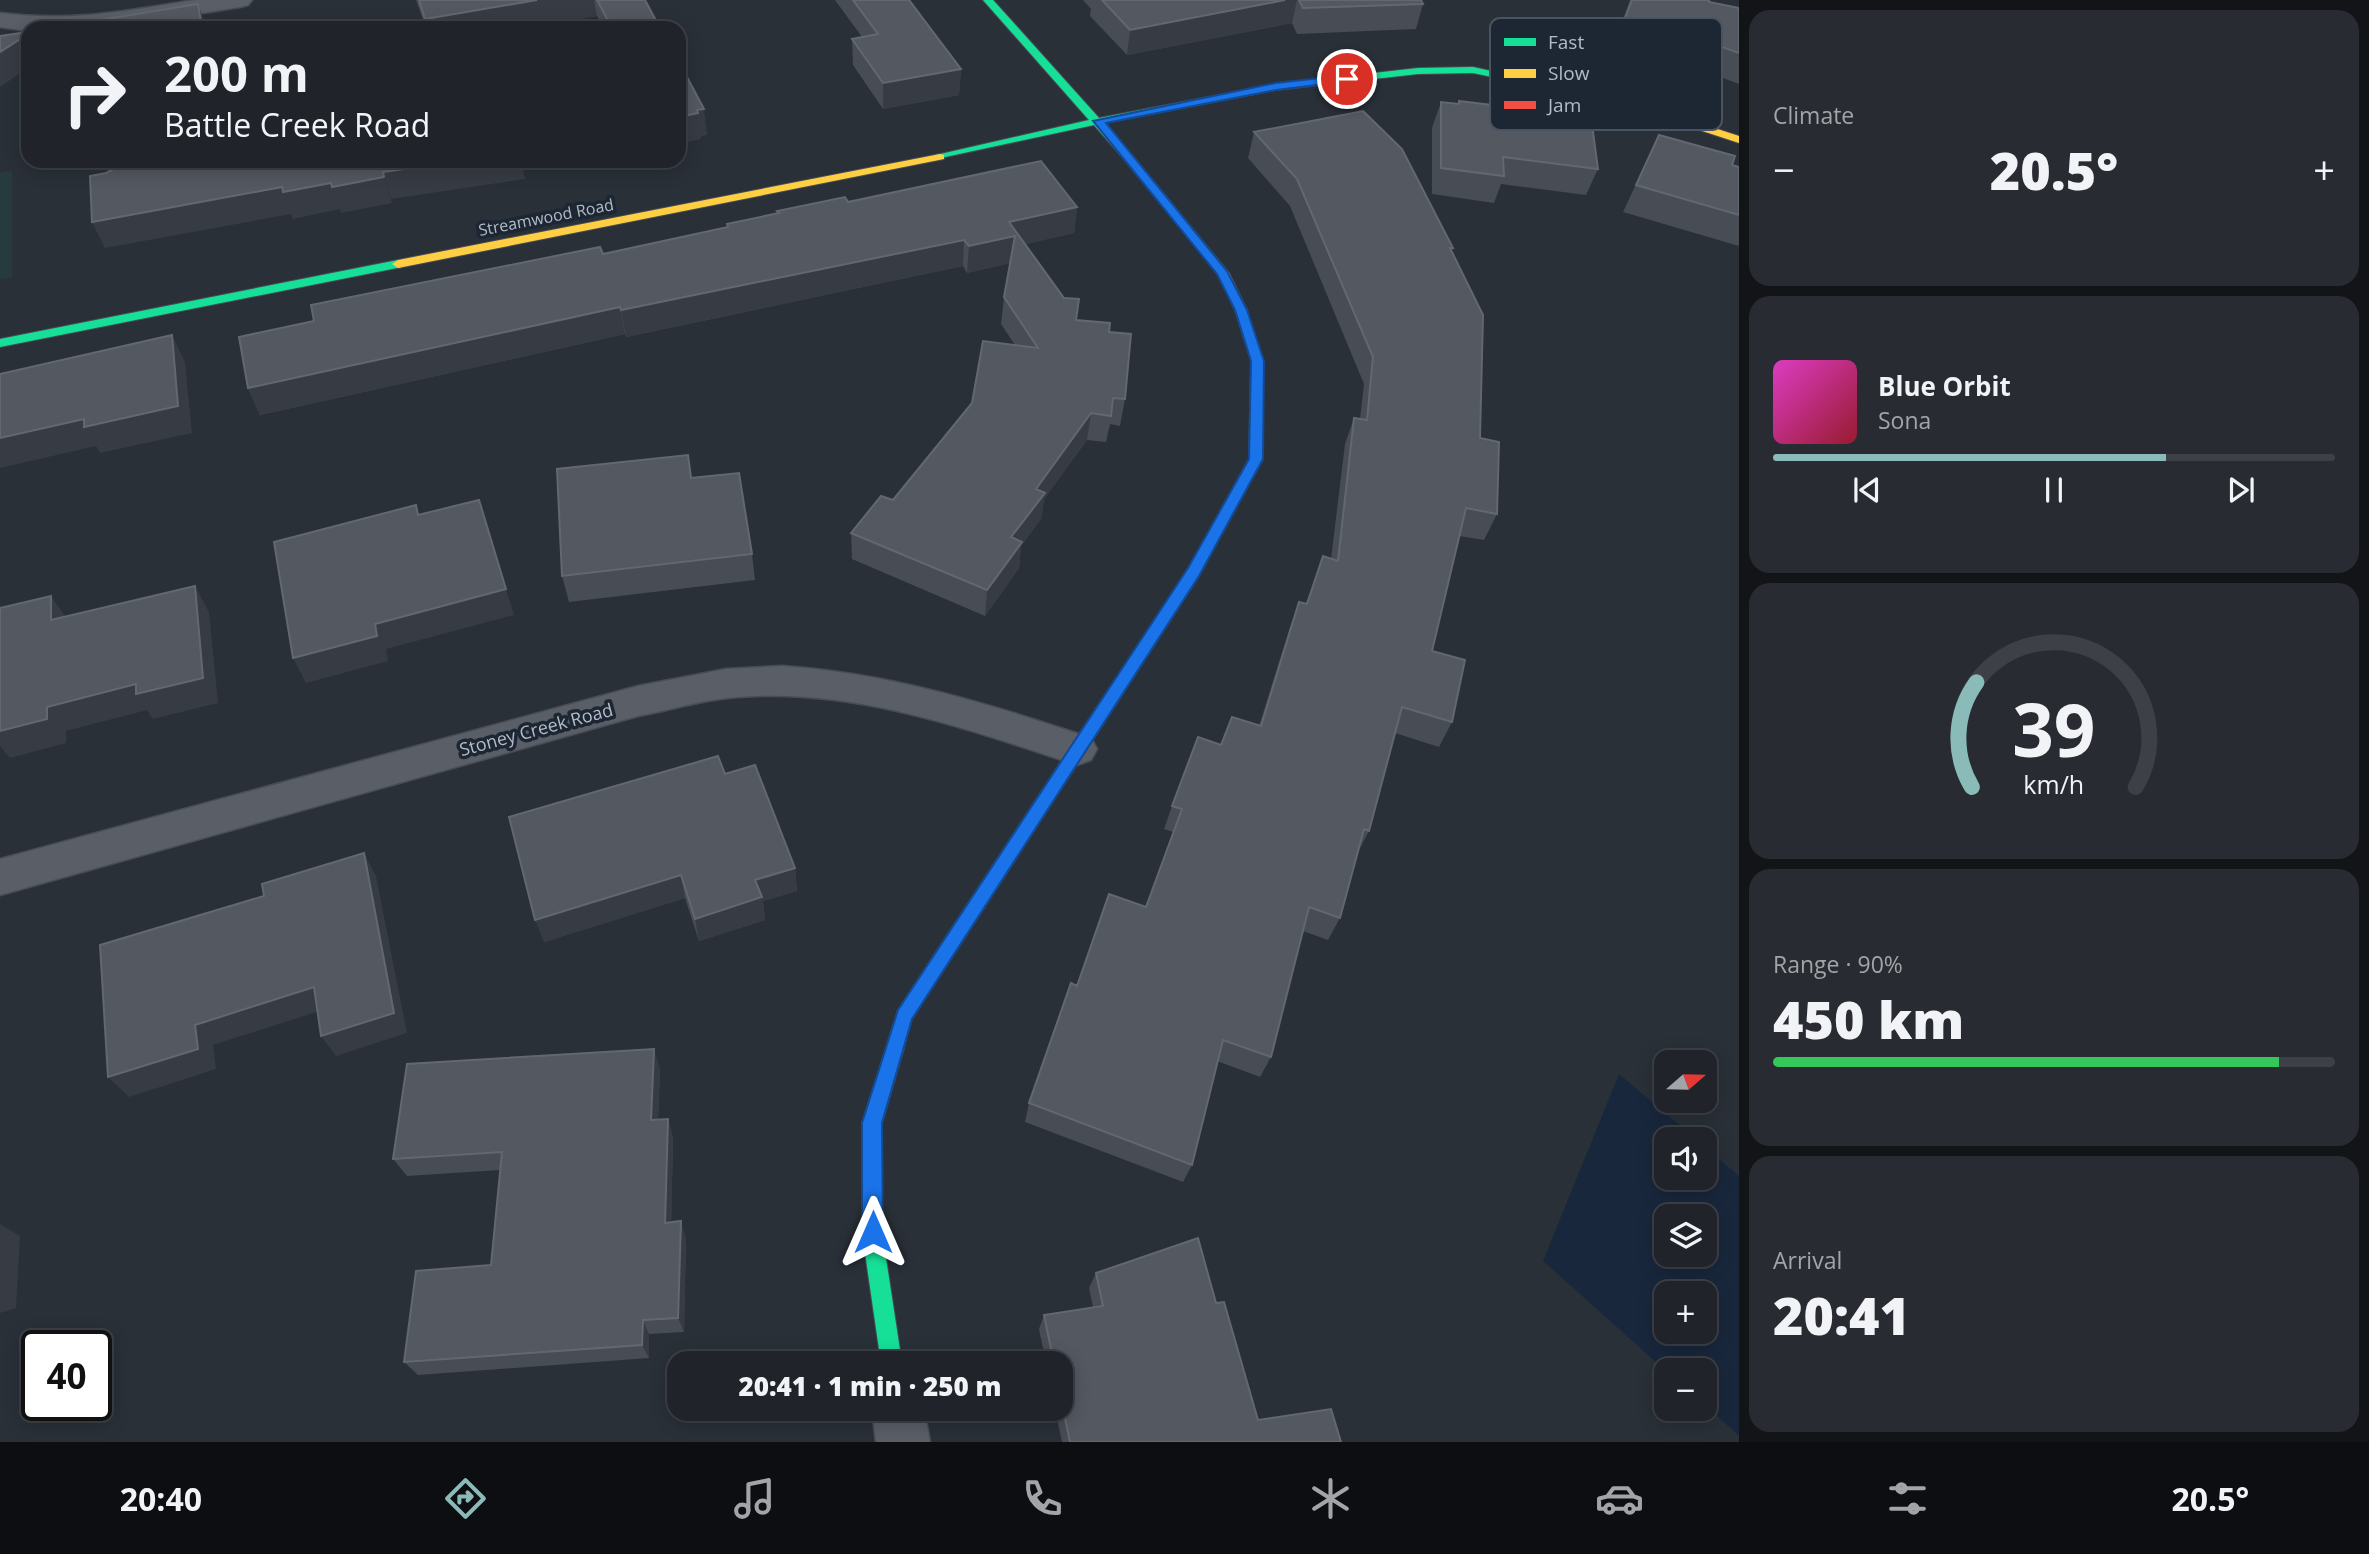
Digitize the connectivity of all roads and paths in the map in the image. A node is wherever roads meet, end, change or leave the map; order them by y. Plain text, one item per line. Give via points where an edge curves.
1 (240, 0) edge
2 (988, 0) edge
3 (0, 20) edge
4 (109, 21) edge
5 (21, 23) edge
6 (1490, 73) edge
7 (1098, 121) junction
8 (1708, 130) edge
9 (1739, 140) edge
10 (0, 343) edge
11 (1077, 749) junction
12 (0, 877) edge
13 (889, 1351) edge
14 (900, 1421) edge
15 (903, 1442) edge

1 - 4 street
2 - 7 street
3 - 5 street
6 - 7 street, Streamwood Road via 1418,71 1276,87
7 - 10 street, Streamwood Road via 911,163
7 - 11 street via 1223,273 1241,310 1257,361 1256,459 1194,572
8 - 9 street, Streamwood Road
11 - 12 street, Stoney Creek Road via 936,704 849,686 738,682 638,701
11 - 13 street via 904,1016 872,1123 873,1232
14 - 15 street

